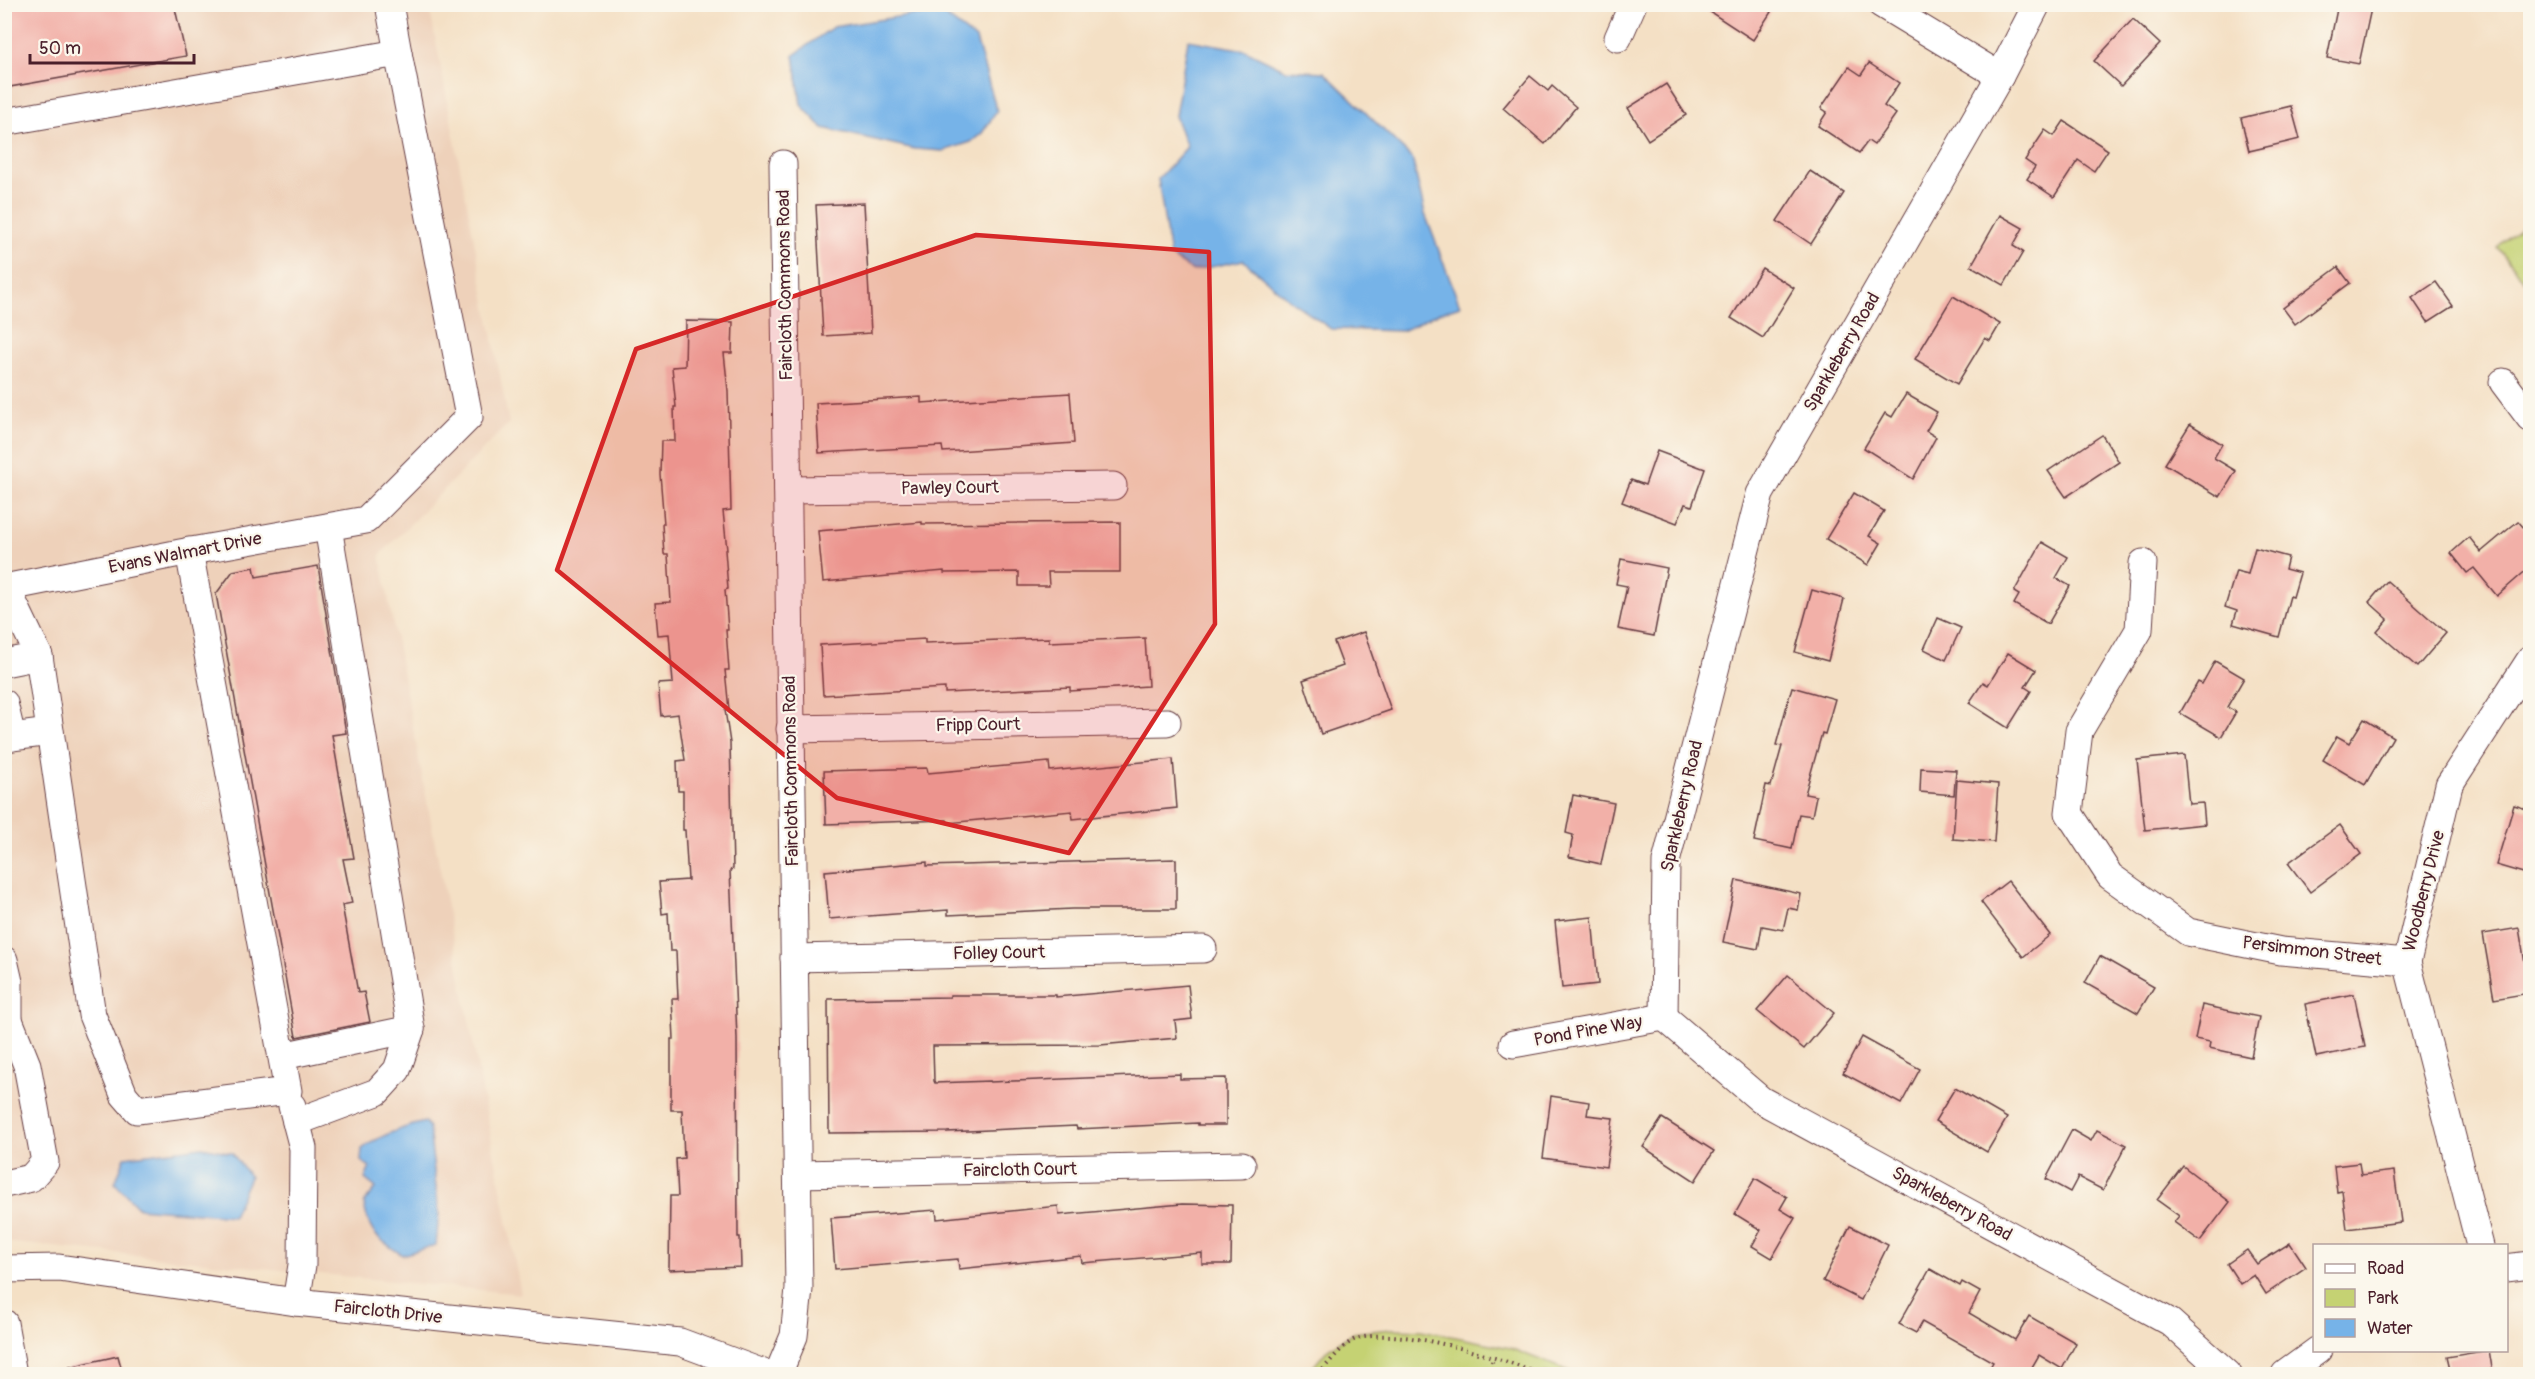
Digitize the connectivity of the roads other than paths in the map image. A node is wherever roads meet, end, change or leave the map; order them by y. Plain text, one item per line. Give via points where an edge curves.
1 (389, 4) edge
2 (1633, 4) edge
3 (1881, 4) edge
4 (2037, 4) edge
5 (1618, 38) dead end
6 (398, 53) junction
7 (2000, 76) junction
8 (4, 122) edge
9 (783, 164) dead end
10 (2503, 382) dead end
11 (2530, 418) edge
12 (1113, 486) dead end
13 (788, 490) junction
14 (328, 527) junction
15 (189, 551) junction
16 (2144, 563) dead end
17 (5, 588) edge
18 (39, 656) junction
19 (2530, 660) edge
20 (4, 663) edge
21 (4, 703) edge
22 (1167, 722) dead end
23 (790, 729) junction
24 (50, 732) junction
25 (8, 738) edge
26 (1203, 949) dead end
27 (794, 958) junction
28 (4, 960) edge
29 (2407, 962) junction
30 (1664, 1017) junction
31 (411, 1029) junction
32 (9, 1032) edge
33 (1513, 1044) dead end
34 (282, 1056) junction
35 (288, 1090) junction
36 (296, 1122) junction
37 (1242, 1165) dead end
38 (798, 1174) junction
39 (4, 1184) edge
40 (2480, 1244) edge
41 (2530, 1265) edge
42 (2508, 1268) edge
43 (4, 1269) edge
44 (296, 1302) junction
45 (4, 1323) edge
46 (2315, 1352) edge
47 (13, 1374) edge
48 (766, 1374) edge
49 (778, 1374) edge
50 (2228, 1374) edge
51 (2284, 1374) edge

1 - 6 street
2 - 5 street
3 - 7 street
4 - 7 street, Sparkleberry Road
6 - 8 street
6 - 14 street, Evans Walmart Drive via 469,417 366,520
7 - 30 street, Sparkleberry Road via 1760,494 1665,862
9 - 13 street, Faircloth Commons Road
10 - 11 street
12 - 13 street, Pawley Court
13 - 23 street, Faircloth Commons Road
14 - 15 street, Evans Walmart Drive
14 - 31 street
15 - 17 street, Evans Walmart Drive
15 - 34 street
16 - 29 street, Persimmon Street via 2139,630 2079,731 2069,813 2110,876 2188,932 2281,951
17 - 18 street
18 - 20 street
18 - 24 street
19 - 29 street, Woodberry Drive via 2449,785
21 - 25 street
22 - 23 street, Fripp Court
23 - 27 street, Faircloth Commons Road
24 - 25 street
24 - 35 street via 92,1015 124,1095 137,1110
26 - 27 street, Folley Court
27 - 38 street, Faircloth Commons Road
28 - 32 street via 9,982
29 - 40 street, Woodberry Drive
30 - 33 street, Pond Pine Way
30 - 50 street, Sparkleberry Road via 1761,1100 2169,1322
31 - 34 street
31 - 36 street via 397,1070 377,1092
32 - 39 street via 27,1065 45,1162 31,1178
34 - 35 street
35 - 36 street
36 - 44 street via 303,1148 302,1265
37 - 38 street, Faircloth Court
38 - 49 street, Faircloth Commons Road via 797,1319
41 - 42 street
43 - 44 street, Faircloth Drive via 59,1268
44 - 48 street, Faircloth Drive via 680,1342
45 - 47 street
46 - 51 street

